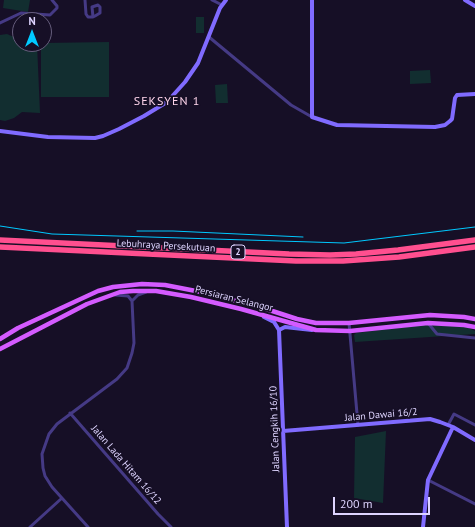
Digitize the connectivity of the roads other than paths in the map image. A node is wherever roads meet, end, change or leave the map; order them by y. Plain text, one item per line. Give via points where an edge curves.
1 (52, 0) edge
2 (86, 0) edge
3 (212, 0) edge
4 (226, 0) edge
5 (312, 0) edge
6 (465, 0) edge
7 (222, 5) junction
8 (475, 6) edge
9 (93, 17) dead end
10 (0, 23) edge
11 (209, 37) junction
12 (475, 94) edge
13 (312, 117) junction
14 (0, 131) edge
15 (0, 240) edge
16 (475, 240) edge
17 (0, 247) edge
18 (475, 247) edge
19 (151, 291) junction
20 (106, 297) junction
21 (132, 301) junction
22 (255, 313) junction
23 (475, 319) edge
24 (349, 323) junction
25 (428, 323) junction
26 (475, 328) edge
27 (280, 330) junction
28 (316, 330) junction
29 (350, 331) junction
30 (475, 338) edge
31 (0, 339) edge
32 (0, 349) edge
33 (70, 413) junction
34 (358, 425) junction
35 (475, 425) edge
36 (450, 426) junction
37 (283, 431) junction
38 (475, 440) edge
39 (428, 480) junction
40 (62, 498) junction
41 (475, 504) edge
42 (30, 527) edge
43 (88, 527) edge
44 (172, 527) edge
45 (287, 527) edge
46 (423, 527) edge

1 - 10 street via 57,6 50,15 21,13
2 - 9 street via 87,16
3 - 7 street
4 - 7 street
5 - 13 street
6 - 8 street
7 - 11 street
11 - 13 street via 292,105
11 - 14 street via 198,63 175,94 167,102 119,129 95,138 48,137
12 - 13 street via 457,95 452,119 445,125 435,127 337,125
15 - 16 highway, Lebuhraya Persekutuan / 2 via 330,255 398,250
17 - 18 highway, Lebuhraya Persekutuan / 2 via 343,261
19 - 20 main road, Persiaran Selangor via 120,292
19 - 21 street via 138,294
19 - 22 main road, Persiaran Selangor via 191,297
20 - 21 street via 124,295
20 - 32 main road, Persiaran Selangor via 87,304
21 - 33 street via 134,343 127,368 117,379
22 - 27 street via 274,322
22 - 28 main road, Persiaran Selangor
23 - 24 main road, Persiaran Selangor via 430,315
24 - 29 street
24 - 31 main road, Persiaran Selangor via 308,322 201,292 165,285 142,284 98,291
25 - 26 main road, Persiaran Selangor via 464,324
25 - 29 main road, Persiaran Selangor
25 - 30 street via 436,334
27 - 28 street via 285,327
27 - 37 street, Jalan Cengkih 16/10
28 - 29 main road, Persiaran Selangor
29 - 34 street
33 - 40 street via 49,434 42,454 45,476
33 - 44 street, Jalan Lada Hitam 16/12
34 - 36 street, Jalan Dawai 16/2 via 430,419
34 - 37 street, Jalan Dawai 16/2
35 - 36 street via 454,414
36 - 38 street, Jalan Dawai 16/2
36 - 39 street
37 - 45 street, Jalan Cengkih 16/10
39 - 41 street
39 - 46 street
40 - 42 street
40 - 43 street

